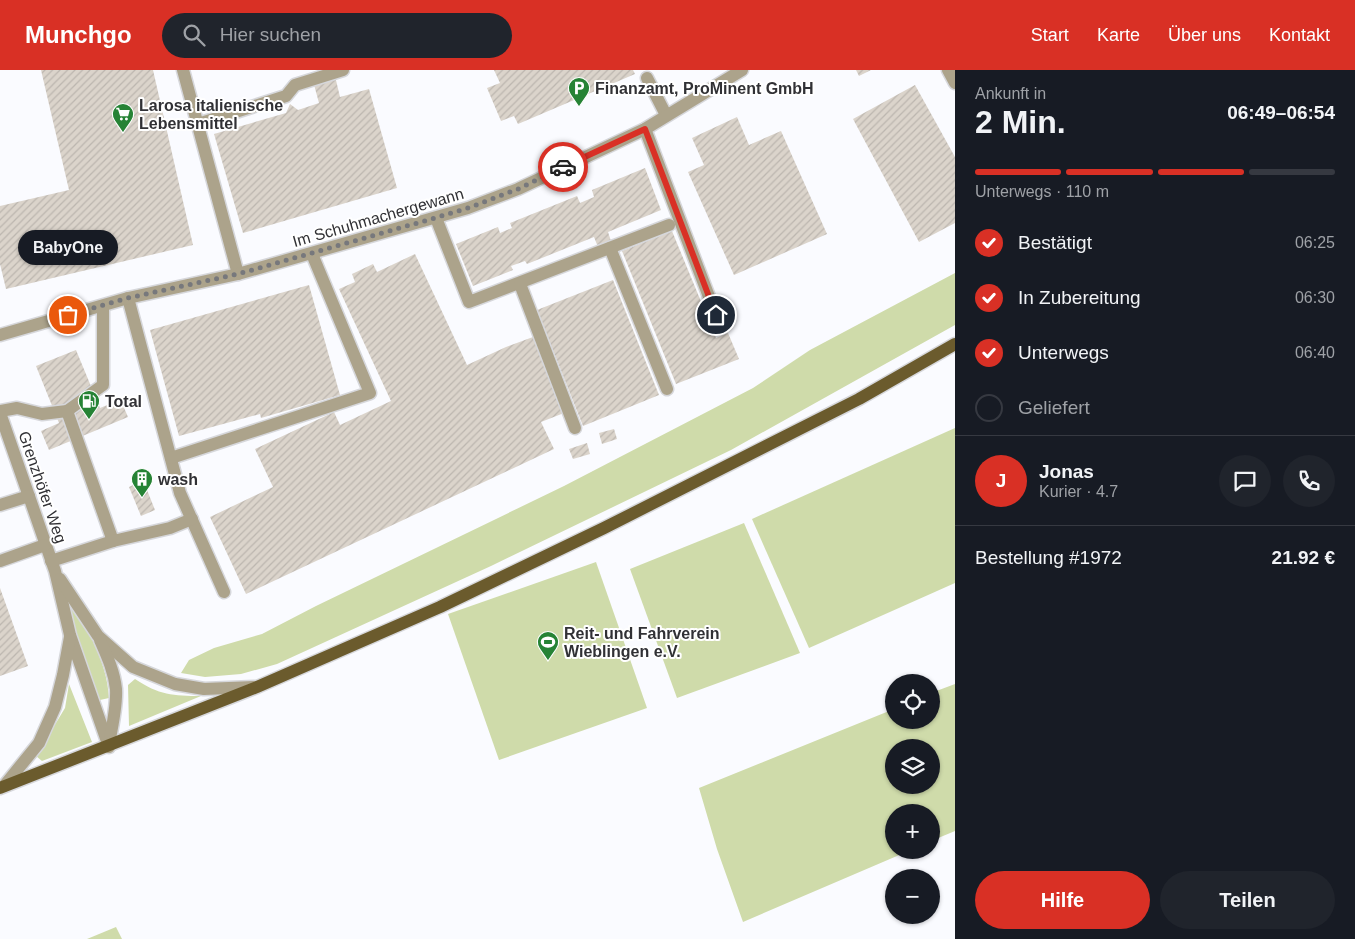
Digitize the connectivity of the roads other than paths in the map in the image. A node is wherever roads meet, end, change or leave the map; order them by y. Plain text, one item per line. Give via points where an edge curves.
1 (183, 70) edge
2 (343, 70) edge
3 (948, 70) edge
4 (736, 72) edge
5 (647, 78) dead end
6 (955, 83) edge
7 (666, 116) junction
8 (198, 124) junction
9 (645, 129) junction
10 (436, 218) junction
11 (669, 225) dead end
12 (610, 248) junction
13 (312, 254) junction
14 (238, 274) junction
15 (520, 284) junction
16 (128, 298) junction
17 (103, 306) junction
18 (716, 315) dead end
19 (0, 335) edge
20 (955, 344) edge
21 (667, 389) dead end
22 (0, 412) edge
23 (67, 412) junction
24 (575, 428) dead end
25 (171, 458) junction
26 (29, 496) junction
27 (0, 505) edge
28 (192, 519) junction
29 (112, 541) junction
30 (45, 545) junction
31 (0, 561) edge
32 (53, 566) junction
33 (224, 592) dead end
34 (70, 635) junction
35 (98, 636) junction
36 (256, 687) junction
37 (109, 747) junction
38 (2, 787) edge

1 - 8 street
2 - 8 street via 295,85 286,96
3 - 6 street
4 - 7 street, Im Schuhmachergewann
5 - 7 street
7 - 9 street, Im Schuhmachergewann
8 - 14 street
9 - 10 street, Im Schuhmachergewann via 518,189
9 - 18 street
10 - 13 street, Im Schuhmachergewann
10 - 15 street via 469,302
11 - 12 street
12 - 15 street
12 - 21 street
13 - 14 street, Im Schuhmachergewann
13 - 25 street via 370,394
14 - 16 street, Im Schuhmachergewann
15 - 24 street
16 - 17 street, Im Schuhmachergewann
16 - 25 street
17 - 19 street, Im Schuhmachergewann
17 - 23 street via 103,385
20 - 36 main road via 859,399 595,532 440,607
22 - 23 street via 17,408 42,414
22 - 26 street, Grenzhöfer Weg
23 - 29 street
25 - 28 street via 180,493
26 - 27 street
26 - 30 street, Grenzhöfer Weg
28 - 29 street via 170,528
28 - 33 street
29 - 32 street
30 - 31 street
30 - 32 street, Grenzhöfer Weg
32 - 34 street, Grenzhöfer Weg
32 - 35 street, Grenzhöfer Weg
34 - 37 street, Grenzhöfer Weg
34 - 38 street, Grenzhöfer Weg via 55,707 39,743
35 - 36 street, Grenzhöfer Weg via 133,666 174,684 204,689
35 - 37 street, Grenzhöfer Weg via 111,665 116,690
36 - 37 main road
37 - 38 main road

